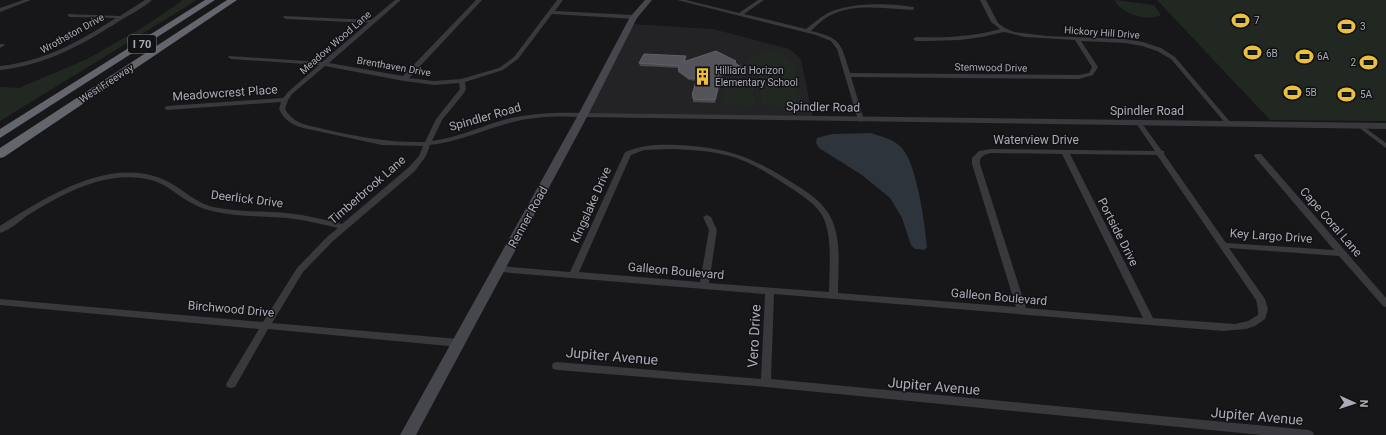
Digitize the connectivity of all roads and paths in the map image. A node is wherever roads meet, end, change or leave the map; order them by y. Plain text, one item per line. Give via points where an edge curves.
1 (28, 0) edge
2 (149, 0) edge
3 (211, 0) edge
4 (233, 0) edge
5 (398, 0) edge
6 (479, 0) edge
7 (560, 0) edge
8 (649, 0) edge
9 (680, 0) edge
10 (761, 0) edge
11 (983, 0) edge
12 (912, 8) dead end
13 (0, 10) edge
14 (550, 12) junction
15 (741, 14) junction
16 (70, 15) dead end
17 (120, 17) junction
18 (286, 17) dead end
19 (634, 17) junction
20 (372, 22) junction
21 (1004, 30) junction
22 (807, 31) junction
23 (916, 39) dead end
24 (1077, 39) junction
25 (231, 57) dead end
26 (324, 64) junction
27 (0, 68) edge
28 (848, 75) junction
29 (404, 79) junction
30 (462, 81) junction
31 (285, 100) junction
32 (167, 108) dead end
33 (583, 115) junction
34 (861, 120) junction
35 (1139, 123) junction
36 (1228, 123) junction
37 (1360, 126) junction
38 (1386, 126) edge
39 (0, 134) edge
40 (427, 144) junction
41 (1386, 146) edge
42 (1065, 152) junction
43 (1161, 153) junction
44 (0, 154) edge
45 (1258, 156) dead end
46 (707, 218) dead end
47 (344, 227) junction
48 (0, 230) edge
49 (1222, 245) junction
50 (1342, 253) junction
51 (500, 269) junction
52 (573, 275) junction
53 (704, 285) junction
54 (770, 290) junction
55 (834, 296) junction
56 (0, 302) edge
57 (1386, 304) edge
58 (1022, 311) junction
59 (1150, 322) junction
60 (265, 326) junction
61 (459, 343) junction
62 (557, 366) dead end
63 (766, 383) junction
64 (231, 384) dead end
65 (408, 435) edge
66 (1310, 435) edge

1 - 13 street
2 - 17 street, Wrothston Drive
3 - 39 highway, West Freeway / I 70
4 - 44 highway, West Freeway / I 70
5 - 20 street, Meadow Wood Lane
6 - 29 street
7 - 14 street
8 - 19 main road, Renner Road
9 - 15 street
10 - 15 street
11 - 21 street via 994,22
12 - 22 street via 860,7 842,10 828,14
14 - 19 street
14 - 30 street via 509,64 490,74
15 - 22 street
16 - 17 street
17 - 27 street, Wrothston Drive via 48,57 27,64
18 - 20 street
19 - 33 main road, Renner Road
20 - 26 street, Meadow Wood Lane
21 - 23 street via 951,40
21 - 24 street, Hickory Hill Drive via 1038,38
22 - 28 street via 833,40 840,49
24 - 28 street, Stemwood Drive via 1095,67 1091,74 1079,77
24 - 36 street, Hickory Hill Drive via 1136,42 1162,50 1172,58
25 - 26 street, Brenthaven Drive
26 - 29 street, Brenthaven Drive
26 - 31 street, Meadow Wood Lane
28 - 34 street
29 - 30 street, Brenthaven Drive via 434,83
30 - 40 street, Timberbrook Lane via 461,93 439,119
31 - 32 street, Meadowcrest Place
31 - 40 street, Spindler Road via 282,109 288,118 310,128 383,144
33 - 34 street, Spindler Road
33 - 40 street, Spindler Road via 553,114 520,118 454,139
33 - 51 main road, Renner Road
34 - 35 street, Spindler Road
35 - 36 street, Spindler Road
35 - 43 street, Galleon Boulevard
36 - 37 street, Spindler Road
37 - 38 street, Spindler Road
37 - 41 street
40 - 47 street, Timberbrook Lane via 412,169
42 - 43 street, Waterview Drive
42 - 58 street, Waterview Drive via 991,151 976,158
42 - 59 street, Portside Drive
43 - 49 street, Galleon Boulevard
45 - 50 street, Cape Coral Lane
46 - 53 street via 713,230
47 - 48 street, Deerlick Drive via 308,219 211,208 194,203 158,179 138,174 94,180 64,191
47 - 60 street, Timberbrook Lane via 300,270
49 - 50 street, Key Largo Drive
49 - 59 street, Galleon Boulevard via 1260,299 1262,317 1245,327 1232,328
50 - 57 street, Cape Coral Lane
51 - 52 street, Galleon Boulevard
51 - 61 main road, Renner Road
52 - 53 street, Galleon Boulevard
52 - 55 street, Kingslake Drive via 628,154 652,147 694,147 731,153 764,166 820,207 831,227
53 - 54 street, Galleon Boulevard
54 - 55 street, Galleon Boulevard
54 - 63 street, Vero Drive
55 - 58 street, Galleon Boulevard
56 - 60 street, Birchwood Drive
58 - 59 street, Galleon Boulevard
60 - 61 street, Birchwood Drive
60 - 64 street, Timberbrook Lane
61 - 65 main road, Renner Road
62 - 63 street, Jupiter Avenue
63 - 66 street, Jupiter Avenue

